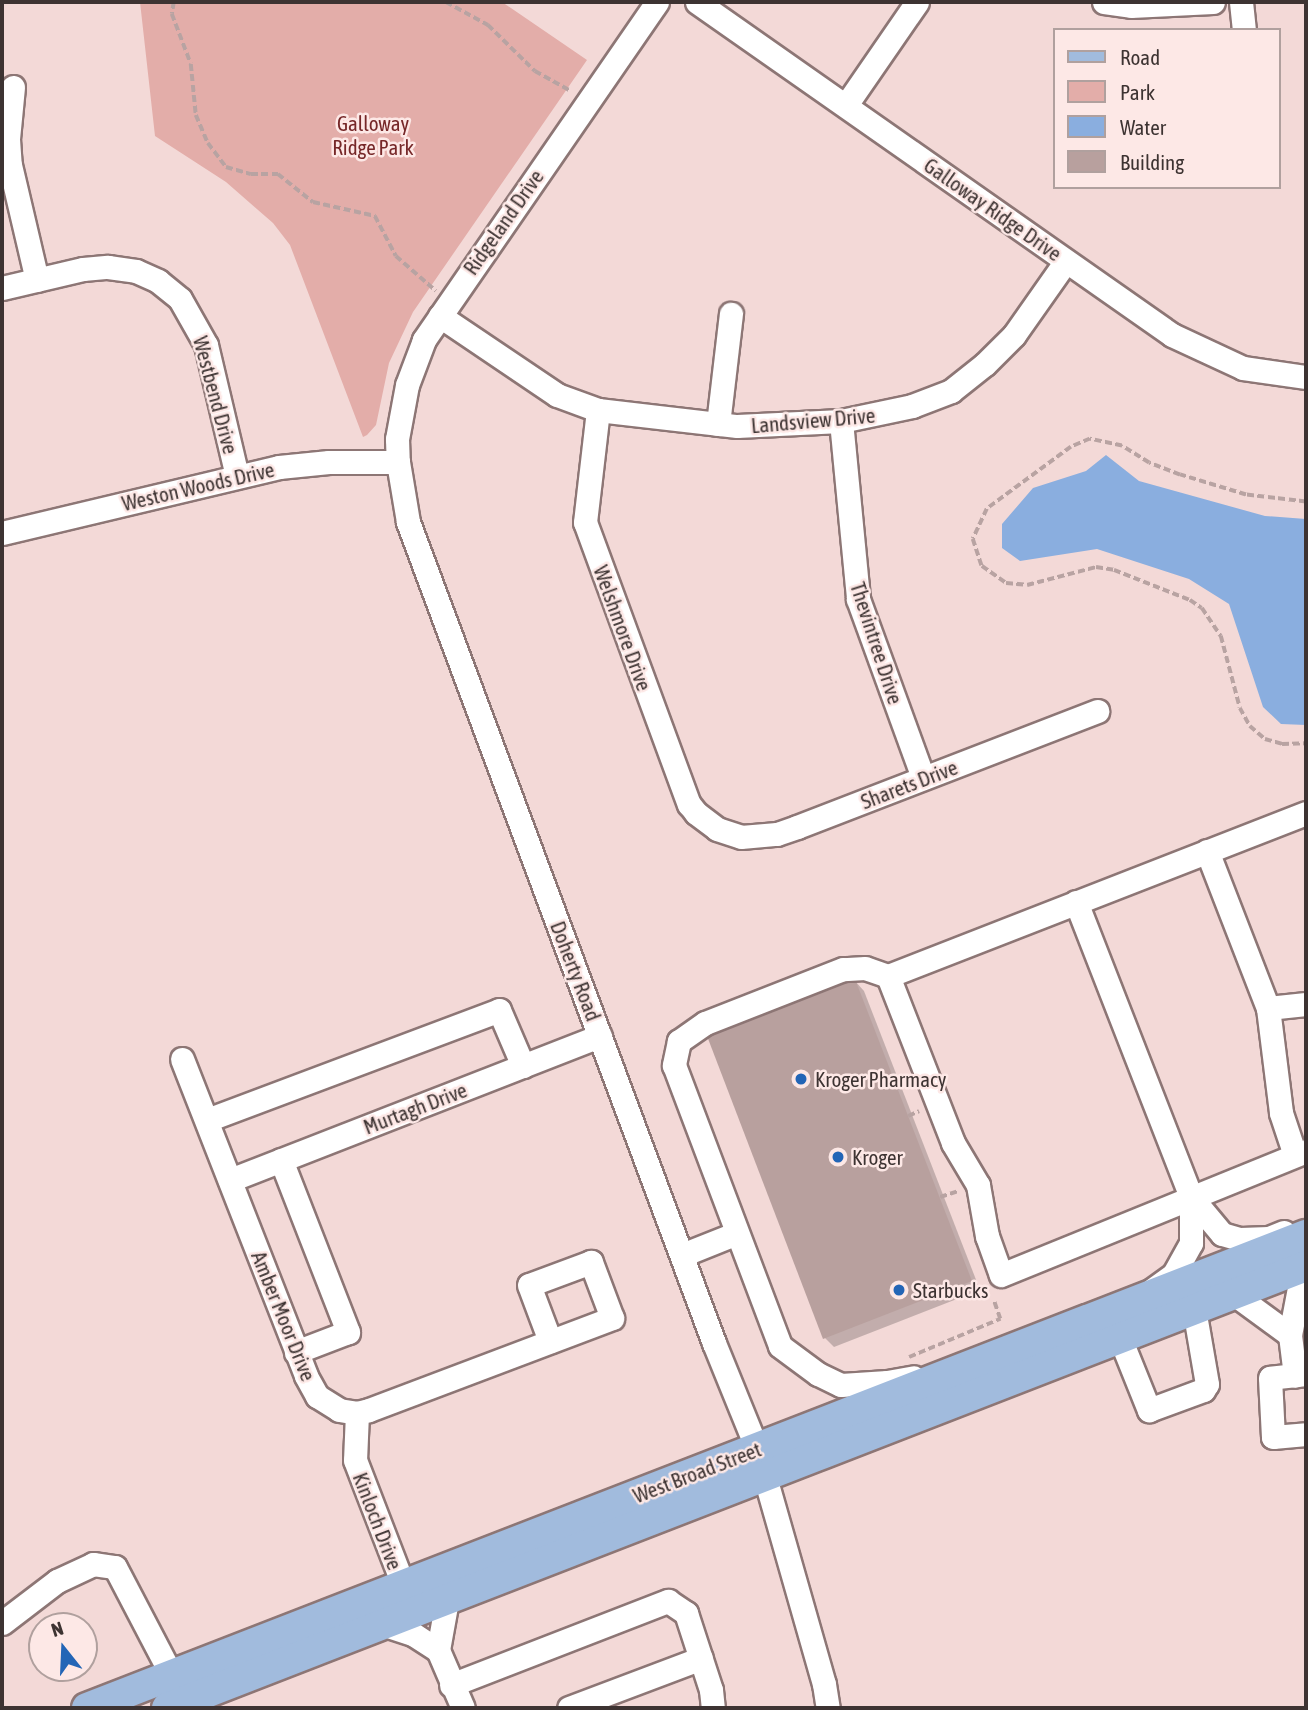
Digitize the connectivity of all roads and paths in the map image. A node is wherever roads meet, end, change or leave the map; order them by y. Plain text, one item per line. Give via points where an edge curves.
1 (174, 2) edge
2 (446, 2) edge
3 (657, 2) edge
4 (697, 2) edge
5 (917, 2) edge
6 (1104, 2) edge
7 (1213, 2) edge
8 (1241, 2) edge
9 (1244, 28) edge
10 (13, 87) dead end
11 (569, 90) dead end
12 (846, 105) junction
13 (1066, 261) junction
14 (37, 280) junction
15 (2, 288) edge
16 (445, 308) junction
17 (731, 314) dead end
18 (1306, 377) edge
19 (598, 410) junction
20 (841, 421) junction
21 (718, 424) junction
22 (398, 462) junction
23 (237, 476) junction
24 (1306, 502) edge
25 (2, 533) edge
26 (1097, 711) dead end
27 (1306, 743) edge
28 (923, 778) junction
29 (1306, 813) edge
30 (717, 829) joint
31 (1207, 851) junction
32 (1076, 902) junction
33 (888, 975) junction
34 (1306, 1004) edge
35 (1268, 1008) junction
36 (600, 1036) junction
37 (182, 1059) dead end
38 (523, 1066) junction
39 (207, 1121) junction
40 (1301, 1153) edge
41 (281, 1160) junction
42 (230, 1180) junction
43 (1191, 1197) junction
44 (1306, 1223) edge
45 (737, 1233) junction
46 (1306, 1235) edge
47 (682, 1255) junction
48 (1305, 1267) edge
49 (1234, 1294) junction
50 (1139, 1300) junction
51 (994, 1302) dead end
52 (1194, 1309) junction
53 (1290, 1335) junction
54 (1120, 1338) junction
55 (550, 1341) junction
56 (296, 1352) junction
57 (902, 1360) dead end
58 (980, 1362) junction
59 (1303, 1380) edge
60 (357, 1413) junction
61 (1306, 1434) edge
62 (762, 1462) junction
63 (404, 1587) junction
64 (447, 1600) junction
65 (2, 1623) edge
66 (382, 1625) junction
67 (438, 1650) junction
68 (701, 1658) junction
69 (172, 1675) junction
70 (451, 1685) junction
71 (87, 1708) edge
72 (167, 1708) edge
73 (463, 1708) edge
74 (569, 1708) edge
75 (698, 1708) edge
76 (712, 1708) edge
77 (828, 1708) edge

1 - 16 path via 172,15 191,64 196,115 208,143 226,167 251,174 278,174 313,202 375,216 396,256
2 - 11 path via 488,25 535,71
3 - 16 street, Ridgeland Drive
4 - 12 street, Galloway Ridge Drive
5 - 12 street
6 - 7 street via 1131,6
8 - 9 street
10 - 14 street via 9,165
12 - 13 street, Galloway Ridge Drive
13 - 18 street, Galloway Ridge Drive via 1172,335 1208,354 1243,368
13 - 20 street, Landsview Drive via 1014,335 951,391 912,407
14 - 15 street, Westbend Drive
14 - 23 street, Westbend Drive via 83,269 122,269 158,281 180,299 206,345
16 - 19 street, Landsview Drive via 557,395
16 - 22 street, Ridgeland Drive via 425,340 407,385 397,439
17 - 21 street
19 - 21 street, Landsview Drive
19 - 30 street, Welshmore Drive via 585,522 689,804
20 - 21 street, Landsview Drive via 763,427
20 - 28 street, Thevintree Drive via 859,599
22 - 23 street, Weston Woods Drive via 329,462
22 - 36 street, Doherty Road via 408,522
23 - 25 street, Weston Woods Drive
24 - 27 path via 1246,495 1169,471 1122,446 1090,439 1071,447 987,509 973,539 982,566 1006,583 1027,585 1096,568 1114,570 1190,600 1208,615 1221,636 1240,708 1250,726 1282,744
26 - 28 street, Sharets Drive
28 - 30 street, Sharets Drive via 777,834 741,837
29 - 31 street
31 - 32 street
31 - 35 street
32 - 33 street
32 - 43 street
33 - 43 street via 949,1134 978,1185 987,1236 1001,1275
33 - 45 street via 865,968 843,969 705,1023 679,1041 674,1065
34 - 35 street
35 - 40 street via 1281,1113
36 - 38 street, Murtagh Drive
36 - 47 street, Doherty Road
37 - 39 street, Amber Moor Drive
38 - 39 street via 499,1010
38 - 41 street, Murtagh Drive
39 - 42 street, Amber Moor Drive
40 - 43 street
41 - 42 street, Murtagh Drive
41 - 56 street via 348,1332
42 - 56 street, Amber Moor Drive
43 - 44 street via 1222,1234 1240,1239 1269,1238
43 - 50 street via 1191,1243 1174,1274
45 - 47 street
45 - 58 street via 780,1346 818,1374 841,1385 887,1382
46 - 50 main road, West Broad Street
47 - 62 street, Doherty Road
48 - 49 main road, West Broad Street
48 - 53 street
49 - 52 main road, West Broad Street
49 - 53 street
50 - 58 main road, West Broad Street
51 - 57 path via 1000,1319
52 - 54 main road, West Broad Street
52 - 54 street via 1207,1384 1203,1390 1149,1410
53 - 59 street
54 - 62 main road, West Broad Street
55 - 55 street via 612,1318 592,1262 529,1285
55 - 60 street
56 - 60 street, Amber Moor Drive via 317,1396 339,1410
58 - 62 main road, West Broad Street
59 - 61 street via 1270,1378 1273,1437
60 - 63 street, Kinloch Drive via 355,1460
62 - 63 main road, West Broad Street
62 - 64 main road, West Broad Street
62 - 77 street, Doherty Road
63 - 69 main road, West Broad Street
64 - 66 main road, West Broad Street
64 - 67 street
65 - 69 street via 93,1564 115,1567
66 - 67 street via 413,1634
66 - 72 main road, West Broad Street
67 - 70 street
68 - 70 street via 686,1613 668,1601
68 - 74 street
68 - 76 street
69 - 71 main road, West Broad Street
70 - 73 street
75 - 76 street

